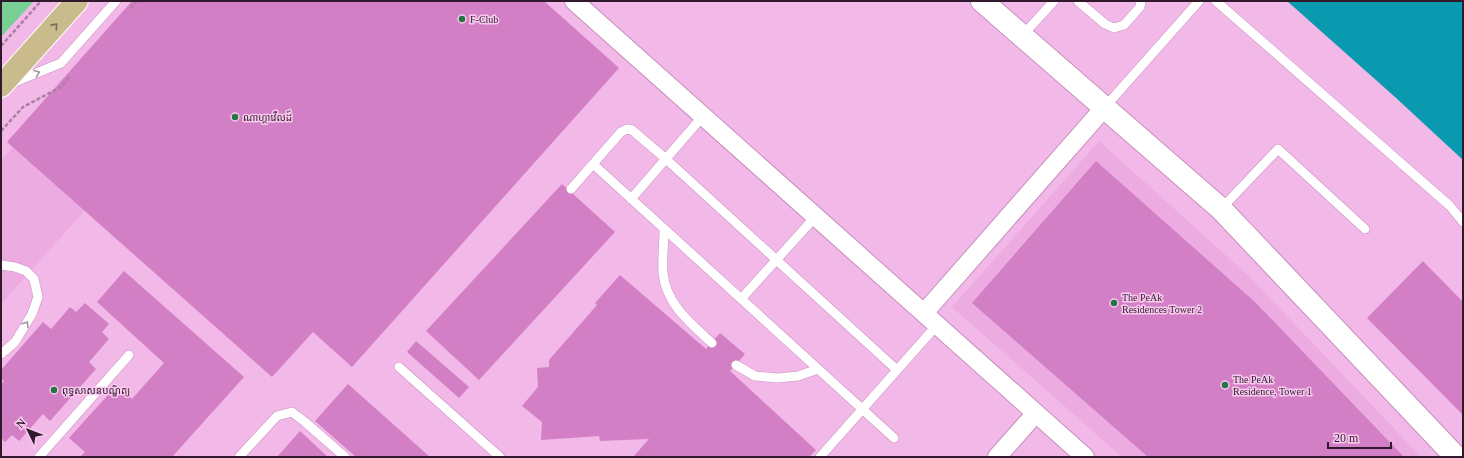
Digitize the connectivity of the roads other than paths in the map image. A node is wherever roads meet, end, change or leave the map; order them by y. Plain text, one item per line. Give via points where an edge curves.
1 (77, 1) edge
2 (116, 1) edge
3 (574, 1) edge
4 (982, 1) edge
5 (1054, 1) edge
6 (1078, 1) edge
7 (1141, 1) edge
8 (1200, 1) edge
9 (1216, 1) edge
10 (1022, 36) junction
11 (1, 87) edge
12 (1104, 108) junction
13 (704, 116) junction
14 (666, 159) junction
15 (593, 164) junction
16 (570, 189) dead end
17 (631, 199) junction
18 (1221, 209) junction
19 (816, 216) junction
20 (1463, 222) edge
21 (664, 229) junction
22 (1364, 229) dead end
23 (777, 260) junction
24 (1, 265) edge
25 (741, 299) junction
26 (930, 319) junction
27 (712, 343) dead end
28 (1, 354) edge
29 (129, 355) dead end
30 (736, 365) dead end
31 (399, 367) dead end
32 (818, 369) junction
33 (897, 370) junction
34 (862, 409) junction
35 (1036, 413) junction
36 (894, 438) dead end
37 (39, 457) edge
38 (239, 457) edge
39 (345, 457) edge
40 (500, 457) edge
41 (820, 457) edge
42 (996, 457) edge
43 (1085, 457) edge
44 (1456, 457) edge

11 -> 1 main road
11 -> 2 lane via 62,63
3 - 13 street
4 - 10 street
5 - 10 lane
6 - 7 lane via 1105,24 1114,28 1124,25 1140,7
8 - 12 lane
9 - 20 lane via 1450,206
10 - 12 street
12 - 18 street
12 - 26 street
13 - 14 lane
13 - 19 street
14 - 15 lane via 632,130 627,129 621,132
14 - 17 lane
14 - 23 lane
15 - 16 lane
15 - 17 lane
17 - 21 lane
18 - 22 lane via 1278,149
18 - 44 street
19 - 23 lane
19 - 26 street
21 - 25 lane
21 - 27 lane via 663,273 667,291 676,309
23 - 25 lane
23 - 33 lane
28 -> 24 lane via 14,342 32,314 38,297 34,279 26,270
25 - 32 lane
26 - 33 lane
26 - 35 street
29 - 37 lane
30 - 32 lane via 755,376 778,378 798,376
31 - 40 lane
32 - 34 lane
33 - 34 lane
34 - 36 lane
34 - 41 lane
35 - 42 street
35 - 43 street
38 - 39 lane via 276,416 292,412

